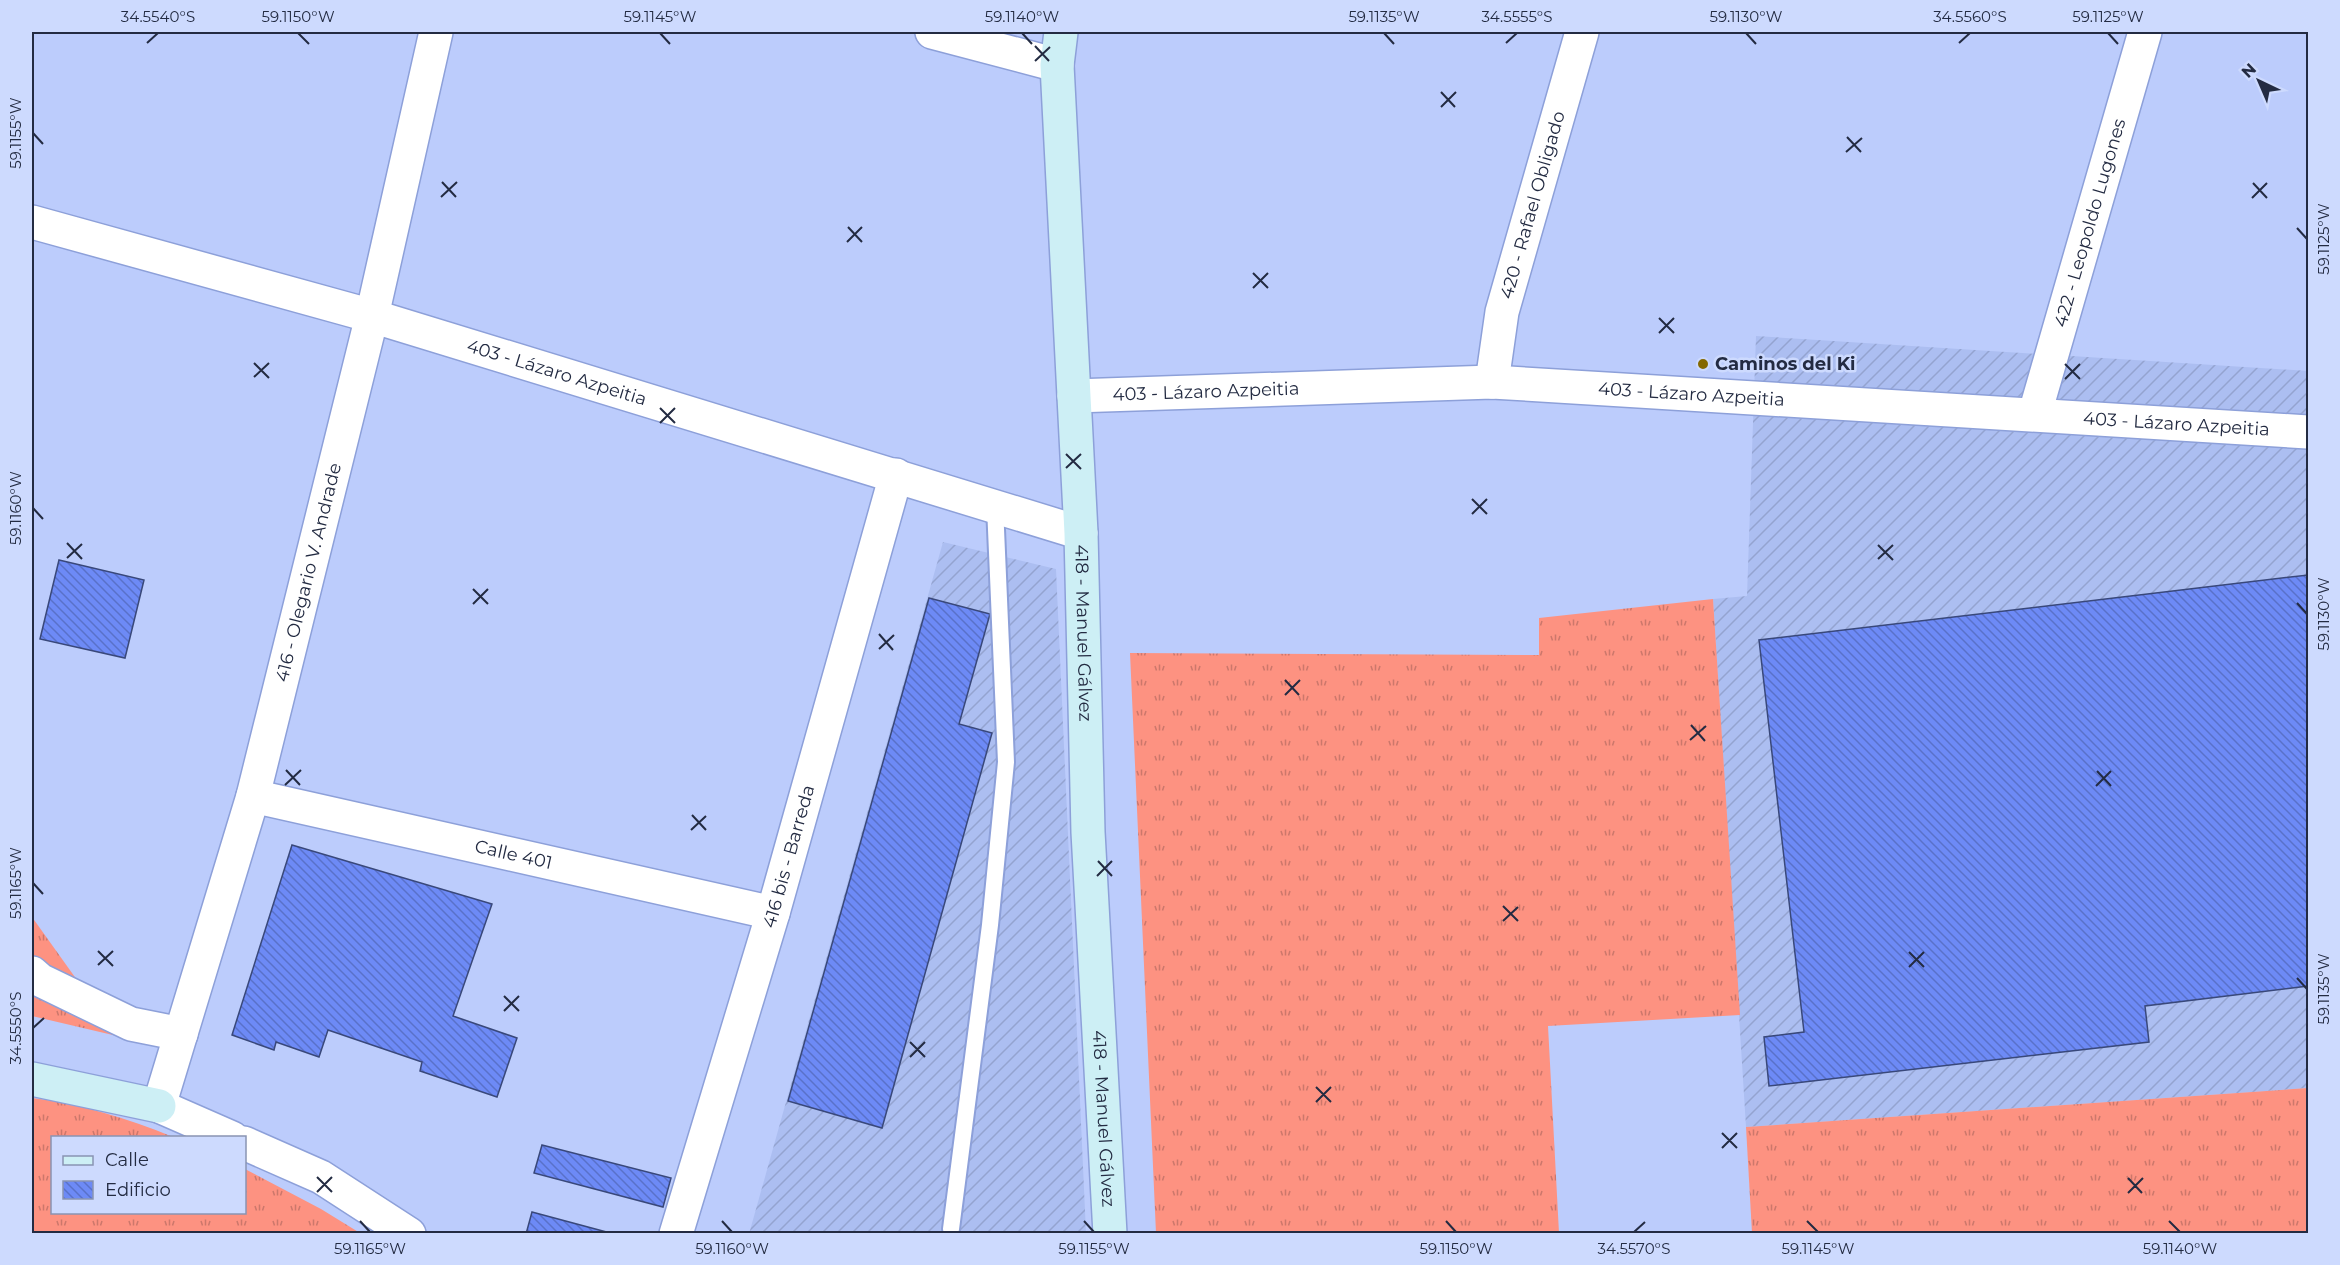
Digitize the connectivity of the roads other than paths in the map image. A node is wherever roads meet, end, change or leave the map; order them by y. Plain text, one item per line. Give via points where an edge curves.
1 (436, 32) edge
2 (932, 32) edge
3 (1061, 32) edge
4 (1582, 32) edge
5 (2145, 32) edge
6 (1057, 65) junction
7 (32, 222) edge
8 (372, 316) junction
9 (1492, 382) junction
10 (1074, 396) junction
11 (2035, 413) junction
12 (2308, 432) edge
13 (896, 476) junction
14 (995, 506) junction
15 (1081, 533) junction
16 (253, 796) junction
17 (773, 913) junction
18 (32, 973) edge
19 (181, 1034) junction
20 (34, 1081) edge
21 (159, 1106) junction
22 (230, 1136) edge
23 (246, 1144) edge
24 (951, 1229) dead end
25 (409, 1233) edge
26 (676, 1233) edge
27 (1110, 1233) edge

1 - 8 street, 416 - Olegario V. Andrade
2 - 6 street
3 - 6 street, 418 - Manuel Gálvez
4 - 9 street, 420 - Rafael Obligado via 1502,312
5 - 11 street, 422 - Leopoldo Lugones
6 - 10 street, 418 - Manuel Gálvez
7 - 8 street, 403 - Lázaro Azpeitia
8 - 13 street, 403 - Lázaro Azpeitia
8 - 16 street, 416 - Olegario V. Andrade
9 - 10 street, 403 - Lázaro Azpeitia
9 - 11 street, 403 - Lázaro Azpeitia
10 - 15 street, 418 - Manuel Gálvez
11 - 12 street, 403 - Lázaro Azpeitia
13 - 14 street, 403 - Lázaro Azpeitia
13 - 17 street, 416 bis - Barreda
14 - 15 street, 403 - Lázaro Azpeitia
14 - 24 lane via 1006,762 990,925
15 - 27 street, 418 - Manuel Gálvez via 1088,832
16 - 17 street, Calle 401
16 - 19 street, 416 - Olegario V. Andrade
17 - 26 street, 416 bis - Barreda
18 - 19 street via 131,1024
19 - 21 street, 416 - Olegario V. Andrade
20 - 21 street
21 - 22 street
23 - 25 street via 321,1177

